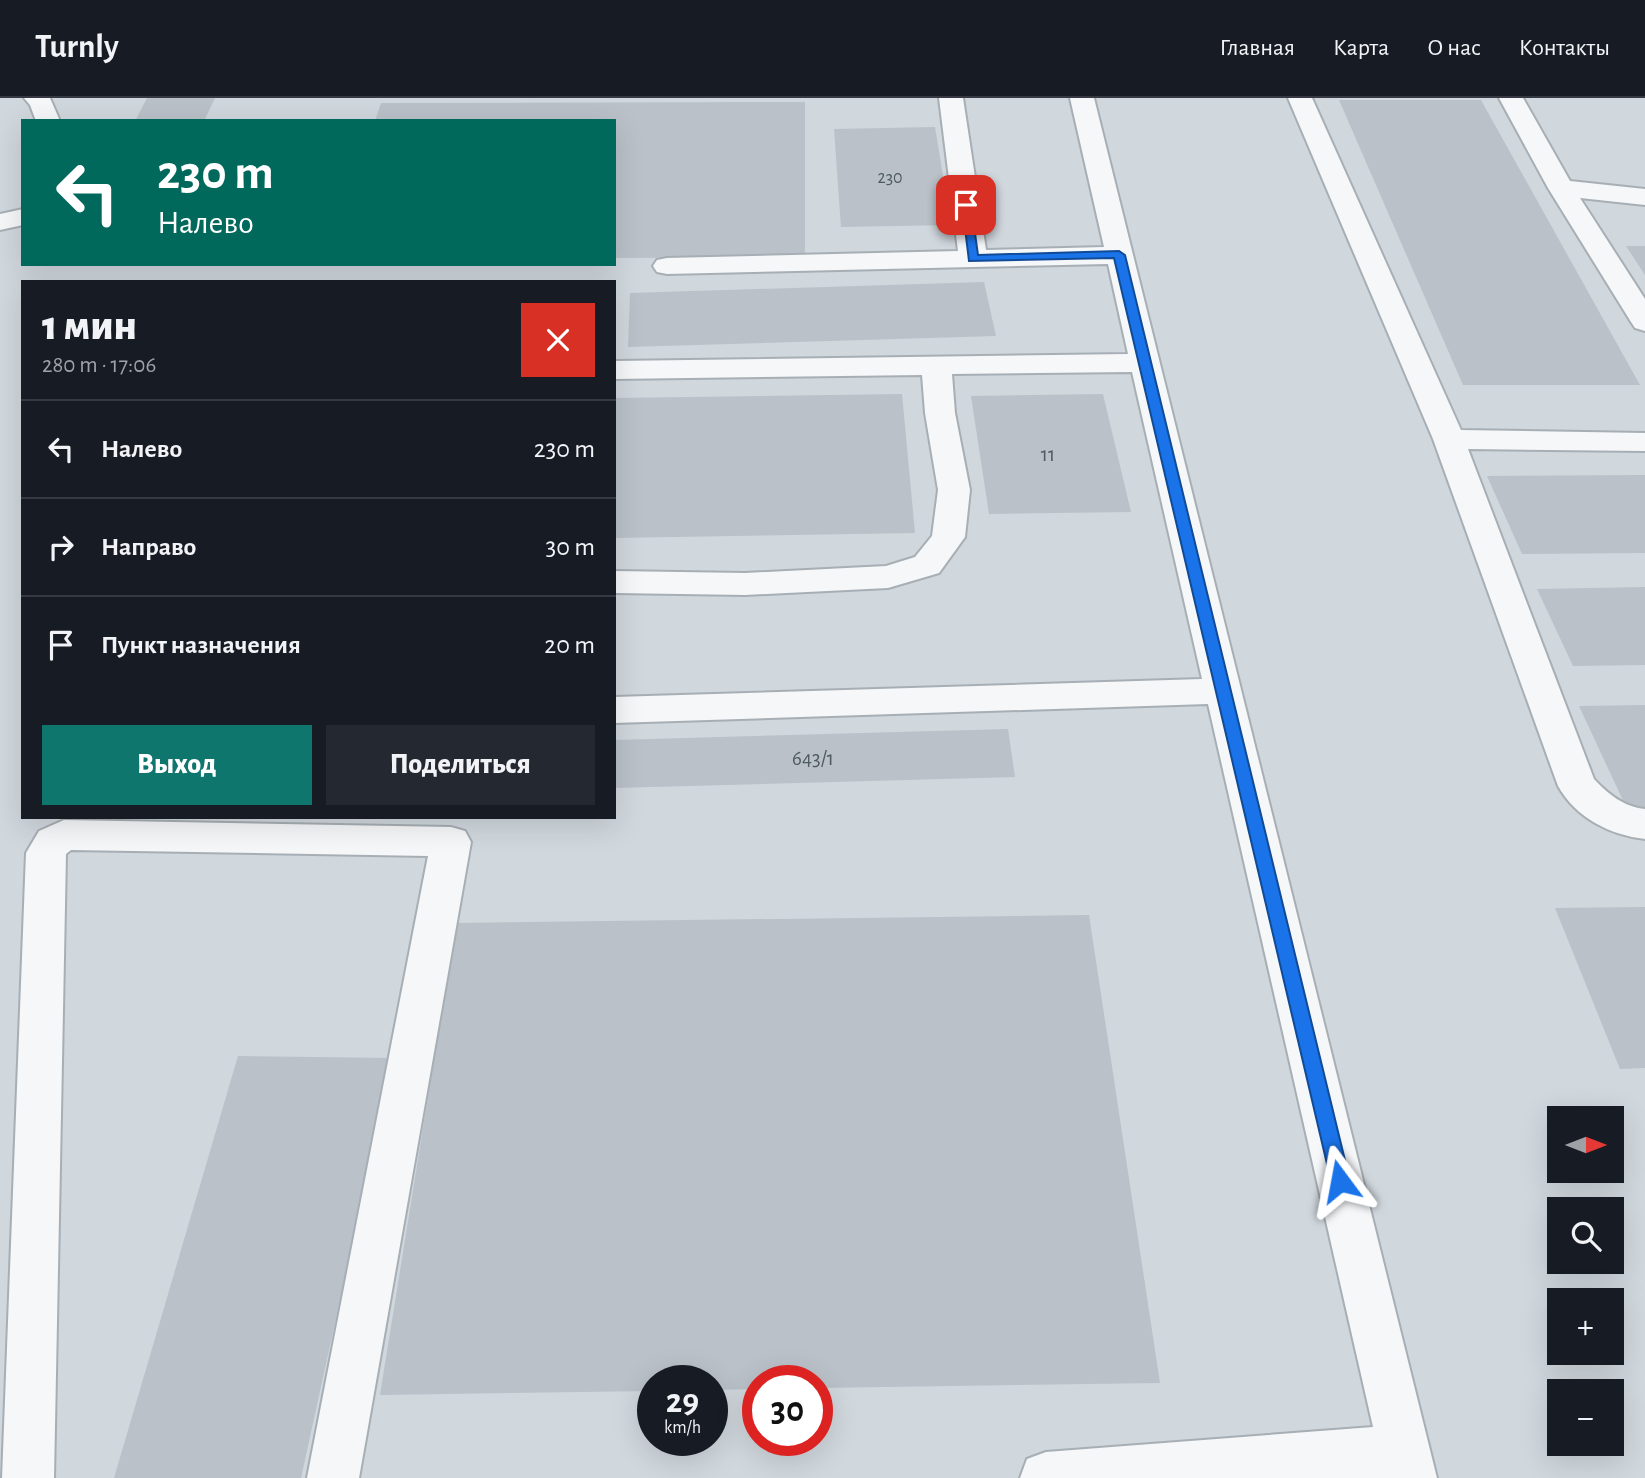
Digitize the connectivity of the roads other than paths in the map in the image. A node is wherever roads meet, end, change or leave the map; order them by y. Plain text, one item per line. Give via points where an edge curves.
1 (36, 98) edge
2 (951, 98) edge
3 (1082, 98) edge
4 (1300, 98) edge
5 (1511, 98) edge
6 (47, 119) edge
7 (1561, 188) junction
8 (1645, 197) edge
9 (21, 217) edge
10 (0, 222) edge
11 (1119, 255) junction
12 (973, 258) junction
13 (667, 266) dead end
14 (1645, 322) edge
15 (1145, 363) junction
16 (936, 366) junction
17 (616, 370) edge
18 (1449, 439) junction
19 (1645, 442) edge
20 (616, 582) edge
21 (1224, 691) junction
22 (616, 710) edge
23 (1645, 824) edge
24 (1408, 1464) edge
25 (28, 1478) edge
26 (333, 1478) edge
27 (1046, 1478) edge

1 - 6 street
2 - 12 street
3 - 11 street
4 - 18 street
5 - 7 street
7 - 8 street
7 - 14 street
9 - 10 street
11 - 12 street
11 - 15 street
12 - 13 street
15 - 16 street
15 - 21 street
16 - 17 street
16 - 20 street via 954,490 948,537 927,565 888,577 745,584
18 - 19 street
18 - 23 street via 1577,786 1594,805 1630,824
21 - 22 street
21 - 24 street
24 - 27 street
25 - 26 street via 46,853 53,842 64,835 451,842

